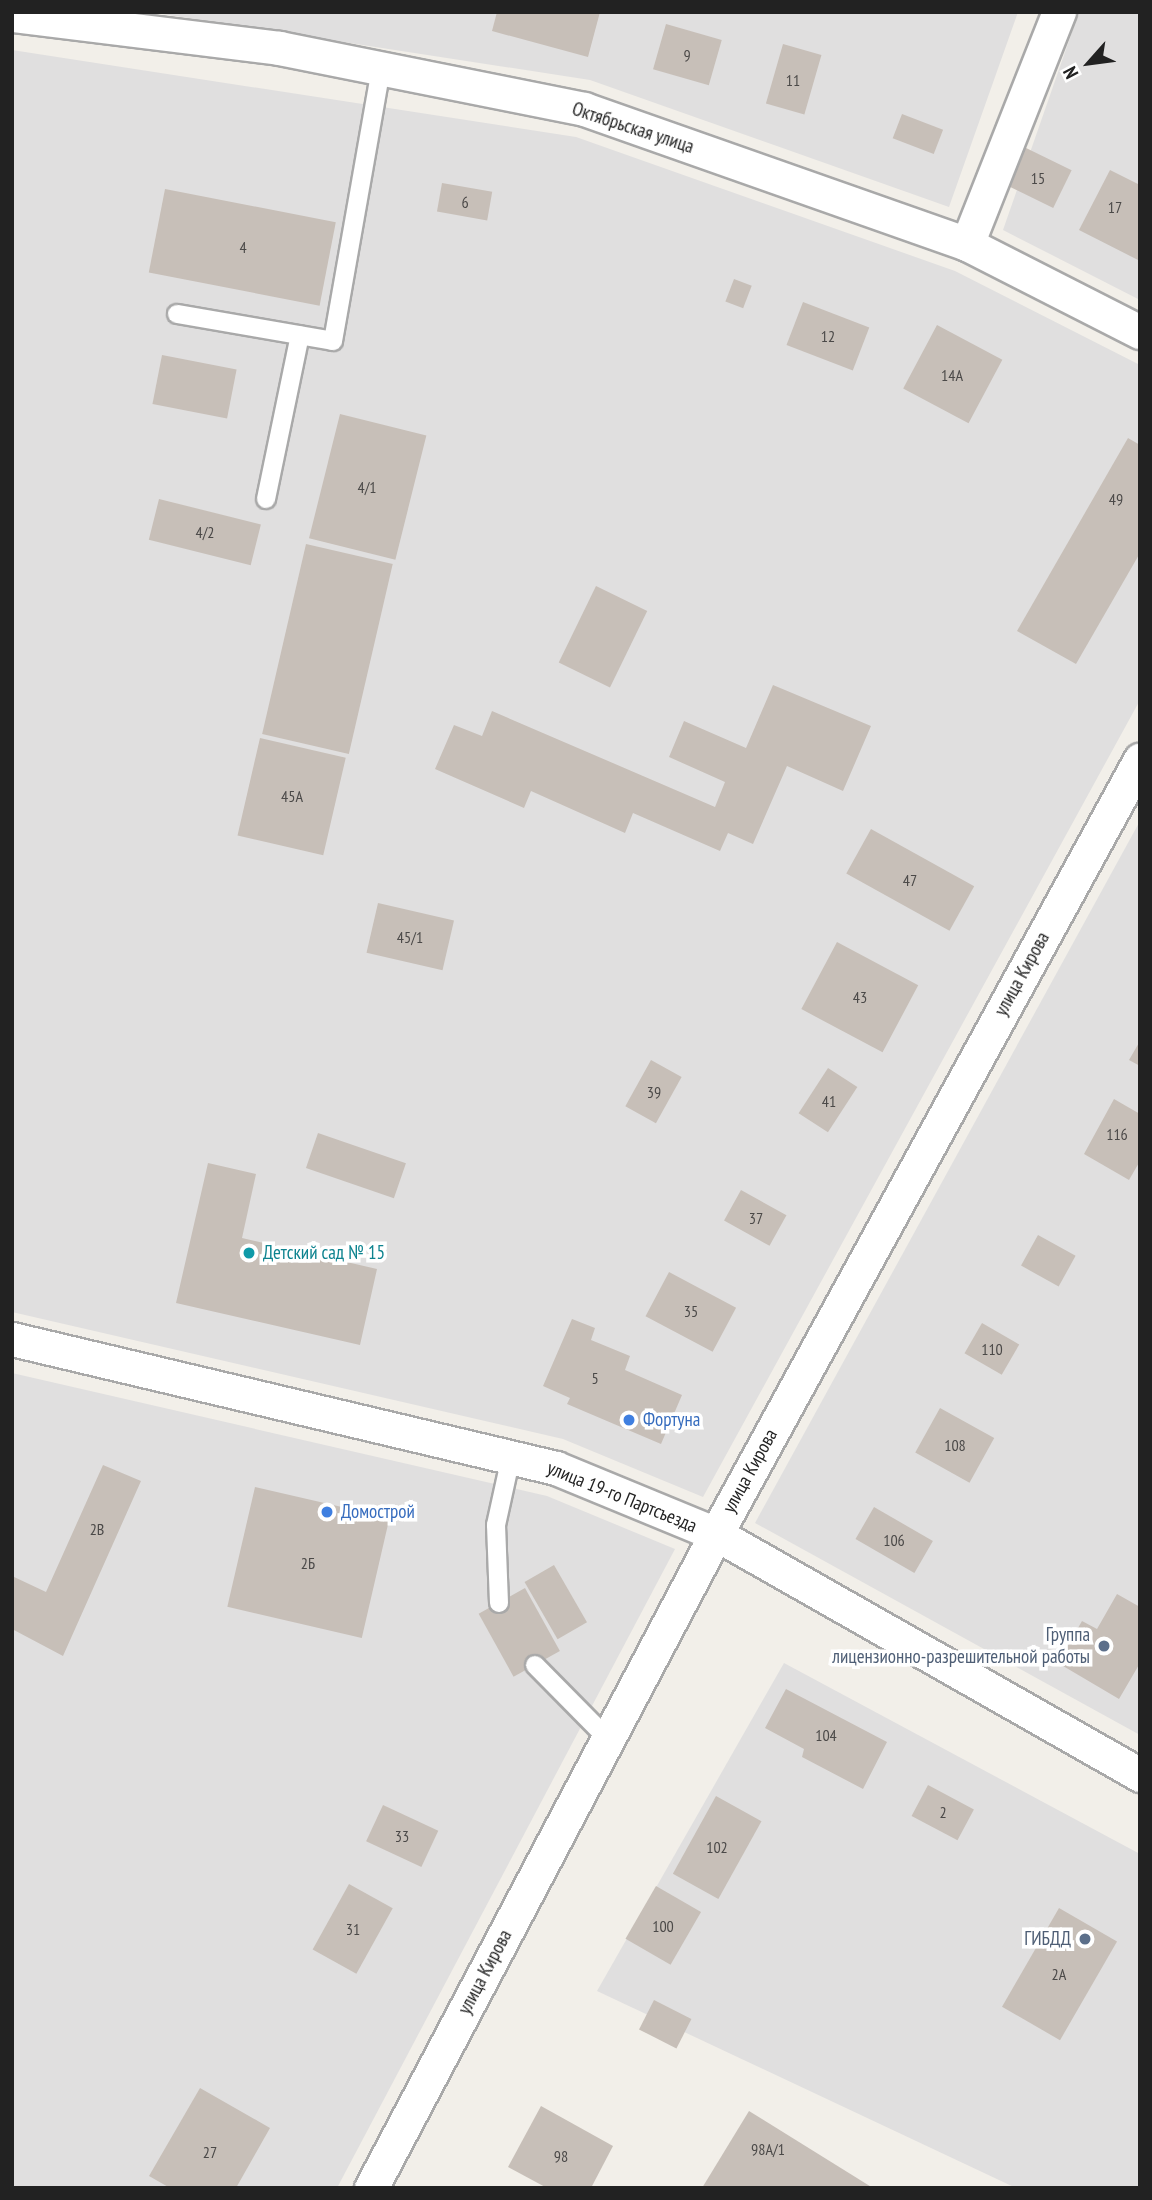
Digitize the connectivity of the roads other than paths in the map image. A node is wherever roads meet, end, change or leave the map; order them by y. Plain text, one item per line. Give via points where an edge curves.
1 (1059, 12) edge
2 (12, 15) edge
3 (381, 69) junction
4 (967, 244) junction
5 (177, 314) dead end
6 (1140, 332) edge
7 (300, 335) junction
8 (266, 499) dead end
9 (1140, 760) edge
10 (12, 1339) edge
11 (511, 1457) junction
12 (716, 1534) junction
13 (499, 1603) dead end
14 (535, 1665) dead end
15 (609, 1740) junction
16 (1140, 1775) edge
17 (371, 2188) edge

1 - 4 street
2 - 3 street, Октябрьская улица via 279,48
3 - 4 street, Октябрьская улица via 584,109
3 - 7 lane via 333,341
4 - 6 street, Октябрьская улица
5 - 7 lane
7 - 8 lane
9 - 12 street, улица Кирова
10 - 11 street, улица 19-го Партсъезда
11 - 12 street, улица 19-го Партсъезда via 556,1468
11 - 13 lane via 496,1525
12 - 15 street, улица Кирова
12 - 16 street, улица 19-го Партсъезда
14 - 15 lane
15 - 17 street, улица Кирова

